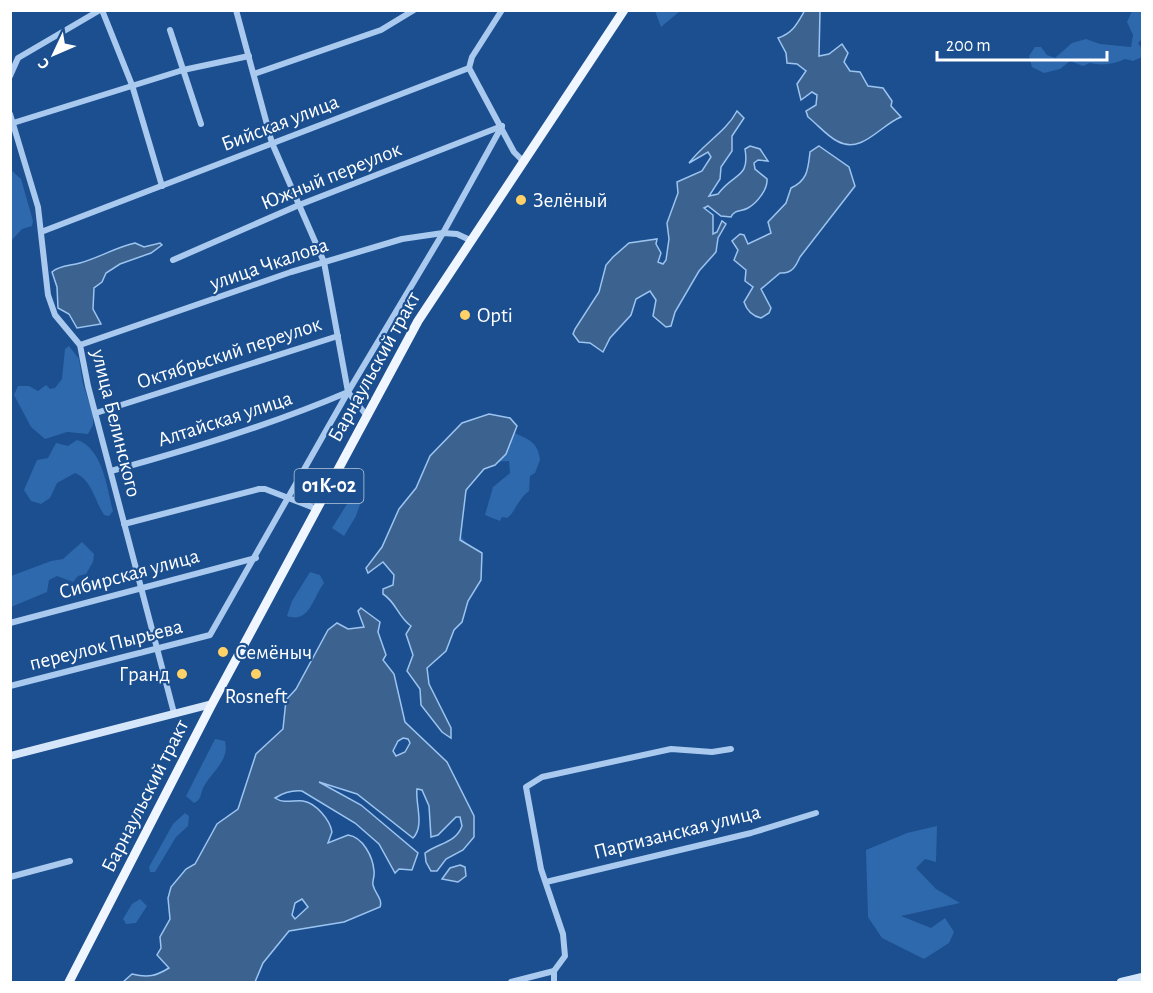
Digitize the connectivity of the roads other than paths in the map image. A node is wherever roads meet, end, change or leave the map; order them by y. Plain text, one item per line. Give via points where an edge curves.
1 (101, 10) edge
2 (236, 10) edge
3 (414, 10) edge
4 (502, 10) edge
5 (624, 10) edge
6 (170, 30) dead end
7 (249, 56) junction
8 (469, 68) junction
9 (183, 70) junction
10 (254, 74) junction
11 (10, 76) edge
12 (132, 85) junction
13 (10, 114) edge
14 (13, 123) junction
15 (201, 124) dead end
16 (502, 126) junction
17 (272, 143) junction
18 (523, 161) junction
19 (162, 186) junction
20 (299, 205) junction
21 (41, 232) junction
22 (443, 233) junction
23 (470, 240) junction
24 (173, 260) dead end
25 (324, 262) junction
26 (338, 336) junction
27 (80, 345) junction
28 (348, 392) junction
29 (96, 413) junction
30 (367, 416) junction
31 (111, 471) junction
32 (287, 500) junction
33 (317, 509) junction
34 (124, 524) junction
35 (256, 558) junction
36 (141, 587) junction
37 (10, 623) edge
38 (157, 648) junction
39 (10, 686) edge
40 (212, 704) junction
41 (174, 712) junction
42 (731, 748) dead end
43 (10, 756) edge
44 (816, 813) dead end
45 (70, 861) dead end
46 (10, 877) edge
47 (546, 882) junction
48 (554, 971) junction
49 (1143, 977) edge
50 (67, 982) edge
51 (511, 982) edge
52 (554, 982) edge
53 (1121, 982) edge

1 - 11 street via 18,58
1 - 12 street
2 - 7 street
3 - 10 street via 381,30
4 - 8 street
5 - 18 main road, Барнаульский тракт / 01К-02
6 - 9 street
7 - 9 street
7 - 10 street
8 - 16 street
8 - 17 street, Бийская улица
9 - 12 street
9 - 15 street
10 - 17 street
12 - 14 street
12 - 19 street
13 - 14 street, улица Белинского
14 - 21 street, улица Белинского via 38,207
16 - 18 street via 514,152
16 - 20 street, Южный переулок
16 - 22 street
17 - 19 street, Бийская улица
17 - 20 street
18 - 23 main road, Барнаульский тракт / 01К-02
19 - 21 street, Бийская улица
20 - 24 street, Южный переулок
20 - 25 street
21 - 27 street, улица Белинского via 52,309
22 - 23 street, улица Чкалова
22 - 25 street, улица Чкалова via 402,239
22 - 28 street
23 - 30 main road, Барнаульский тракт / 01К-02 via 418,321
25 - 26 street
25 - 27 street, улица Чкалова
26 - 28 street
26 - 29 street, Октябрьский переулок
27 - 29 street, улица Белинского
28 - 30 street
28 - 31 street, Алтайская улица via 224,440
28 - 32 street
29 - 31 street, улица Белинского
30 - 33 main road, Барнаульский тракт / 01К-02
31 - 34 street, улица Белинского
32 - 33 street
32 - 34 street via 259,489
32 - 35 street
33 - 40 main road, Барнаульский тракт / 01К-02
34 - 36 street, улица Белинского
35 - 36 street, Сибирская улица
35 - 38 street, переулок Пырьева via 210,635
36 - 37 street, Сибирская улица
36 - 38 street, улица Белинского
38 - 39 street, переулок Пырьева
38 - 41 street, улица Белинского
40 - 41 street
40 - 50 main road, Барнаульский тракт / 01К-02
41 - 43 street
42 - 47 street via 712,752 671,749 532,781 526,787
44 - 47 street, Партизанская улица via 751,833
45 - 46 street
47 - 48 street via 563,934 565,956
48 - 51 street
48 - 52 street
49 - 53 street

